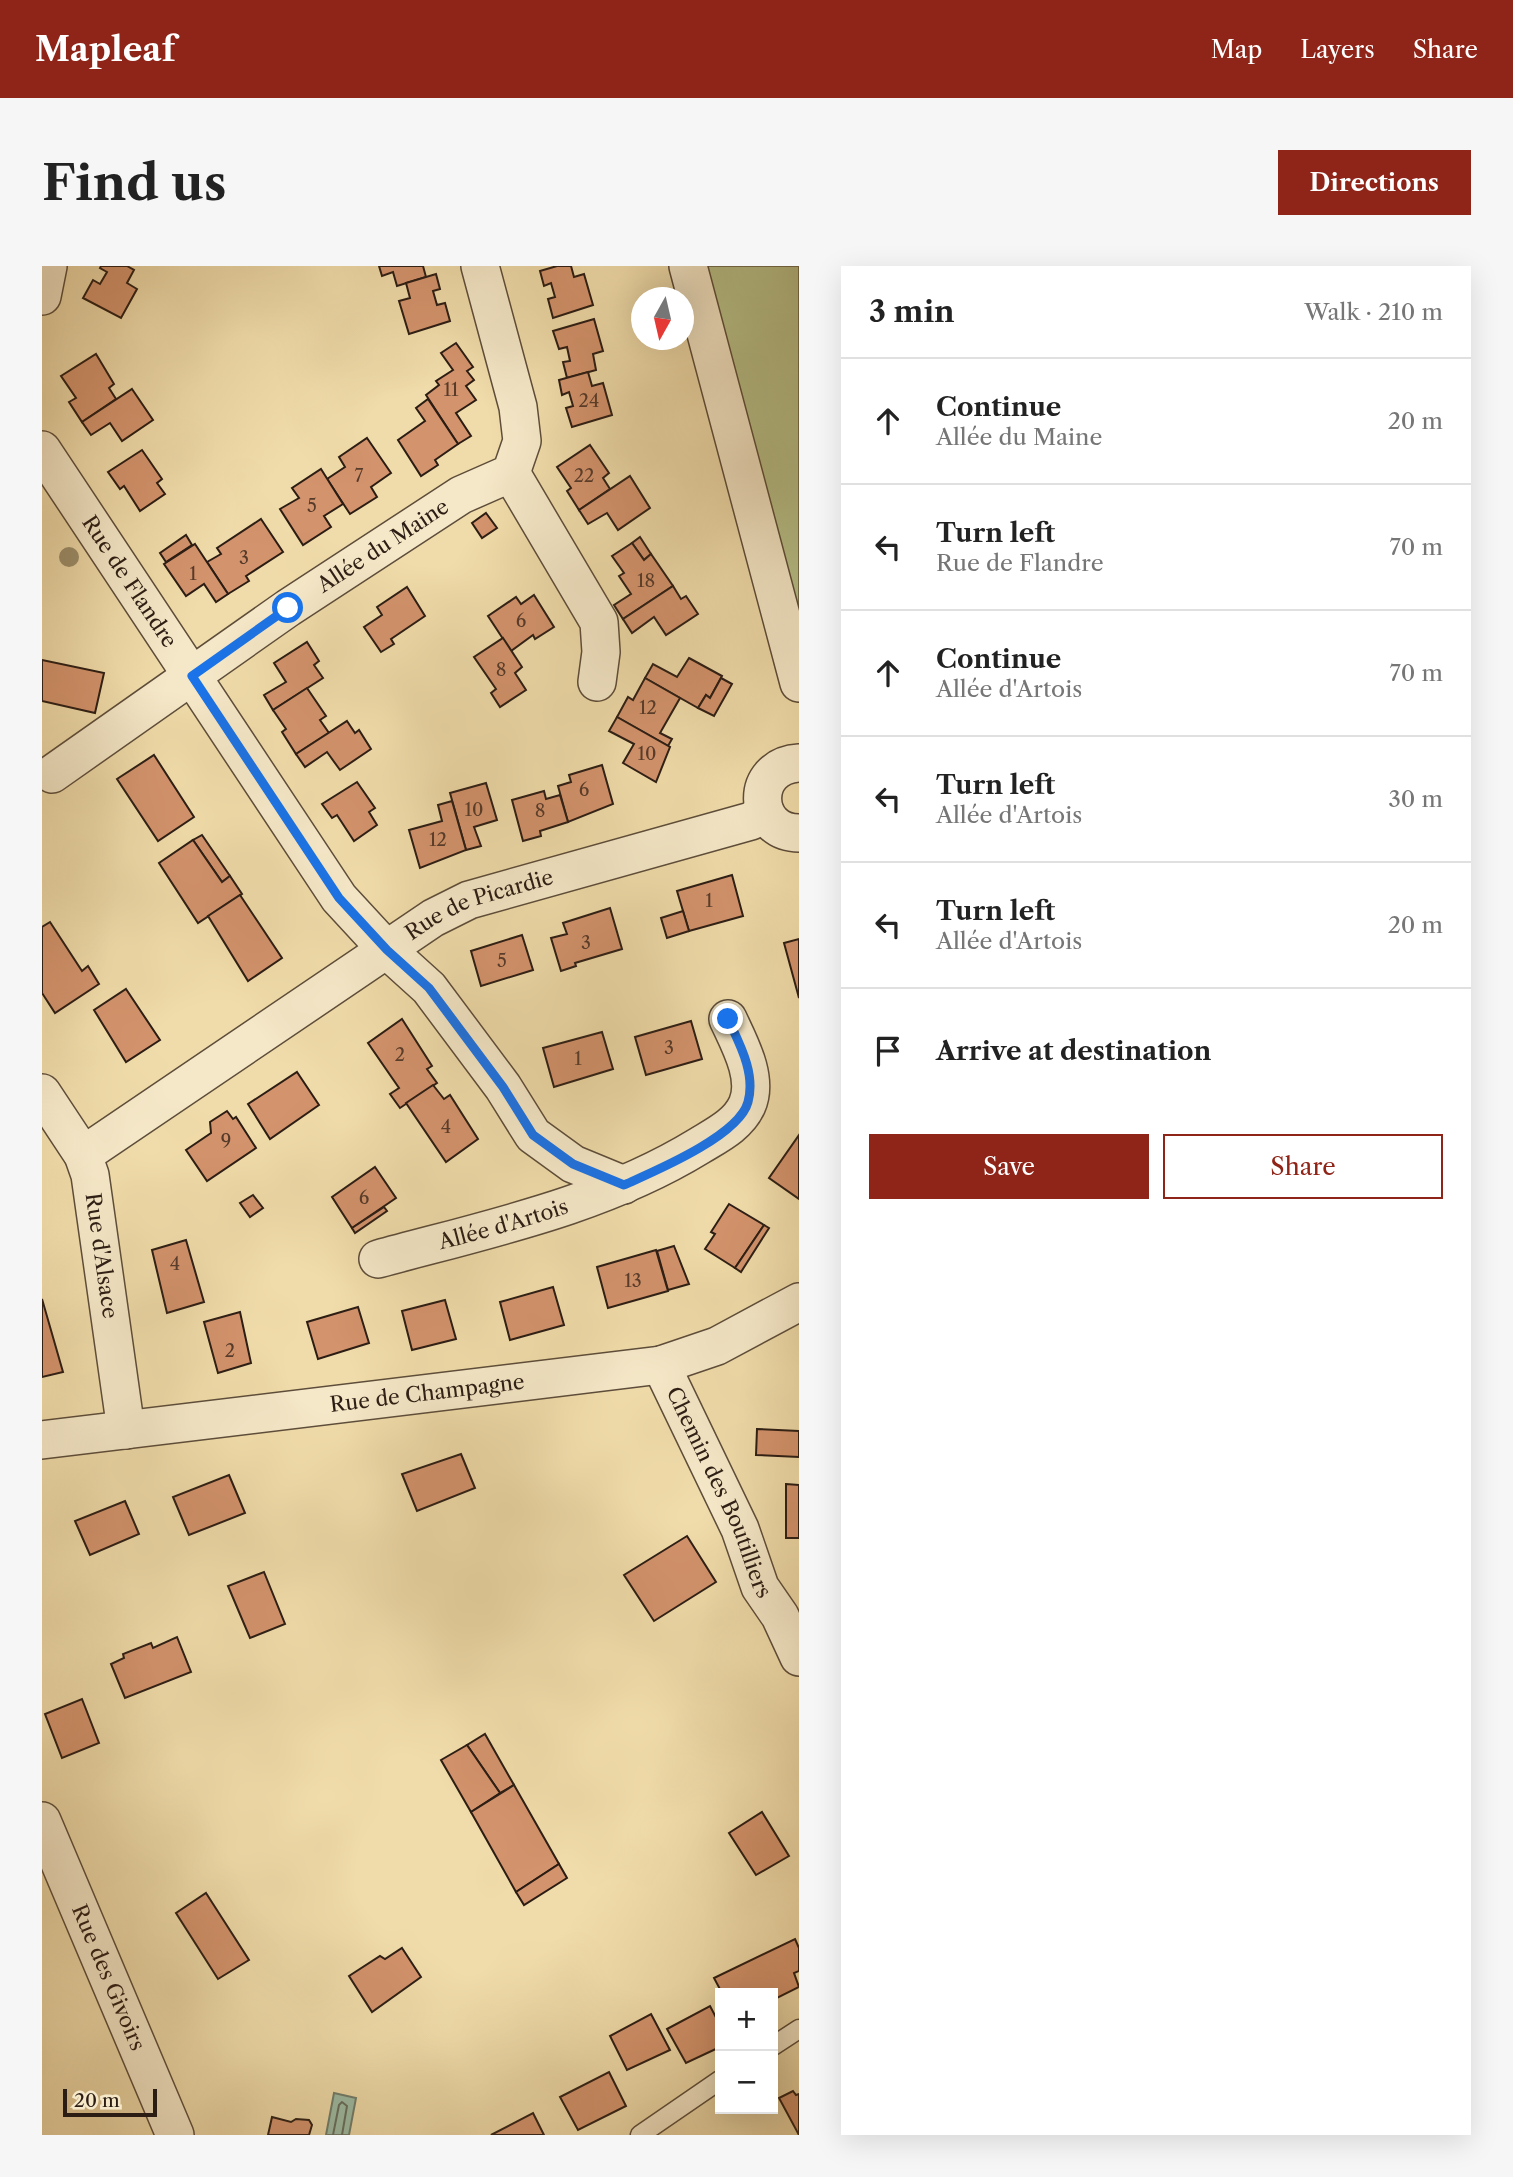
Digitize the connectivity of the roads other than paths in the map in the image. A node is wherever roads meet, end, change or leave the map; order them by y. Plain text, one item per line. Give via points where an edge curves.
1 (48, 266) edge
2 (480, 266) edge
3 (688, 266) edge
4 (42, 296) edge
5 (42, 450) edge
6 (512, 473) junction
7 (192, 676) junction
8 (597, 682) dead end
9 (799, 683) edge
10 (799, 763) edge
11 (52, 774) dead end
12 (765, 813) junction
13 (799, 833) edge
14 (387, 950) junction
15 (728, 1019) dead end
16 (42, 1093) edge
17 (83, 1155) junction
18 (624, 1185) junction
19 (378, 1259) dead end
20 (799, 1302) edge
21 (662, 1365) junction
22 (126, 1430) junction
23 (42, 1440) edge
24 (799, 1657) edge
25 (42, 1821) edge
26 (799, 2029) edge
27 (778, 2043) edge
28 (715, 2083) edge
29 (175, 2135) edge
30 (640, 2135) edge

1 - 4 street
2 - 6 street via 518,407 522,441
3 - 9 street
5 - 7 street, Rue de Flandre
6 - 7 street, Allée du Maine via 461,495
6 - 8 street via 599,622
7 - 11 street, Allée du Maine
7 - 14 street, Rue de Flandre via 339,898
10 - 12 street via 787,764 768,778 762,801
12 - 13 street via 781,830
12 - 14 street, Rue de Picardie via 751,821 469,900
14 - 17 street, Rue de Picardie
14 - 18 street, Allée d'Artois via 429,988 533,1135 573,1164
15 - 18 street, Allée d'Artois via 744,1054 749,1082 748,1102 740,1117 672,1163
16 - 17 street, Rue d'Alsace
17 - 22 street, Rue d'Alsace via 90,1175
18 - 19 street, Allée d'Artois via 561,1209
20 - 21 street, Rue de Champagne via 716,1346
21 - 22 street, Rue de Champagne
21 - 24 street, Chemin des Boutilliers via 740,1529 760,1587
22 - 23 street, Rue de Champagne
25 - 29 street, Rue des Givoirs
26 - 27 lane
28 - 30 lane

